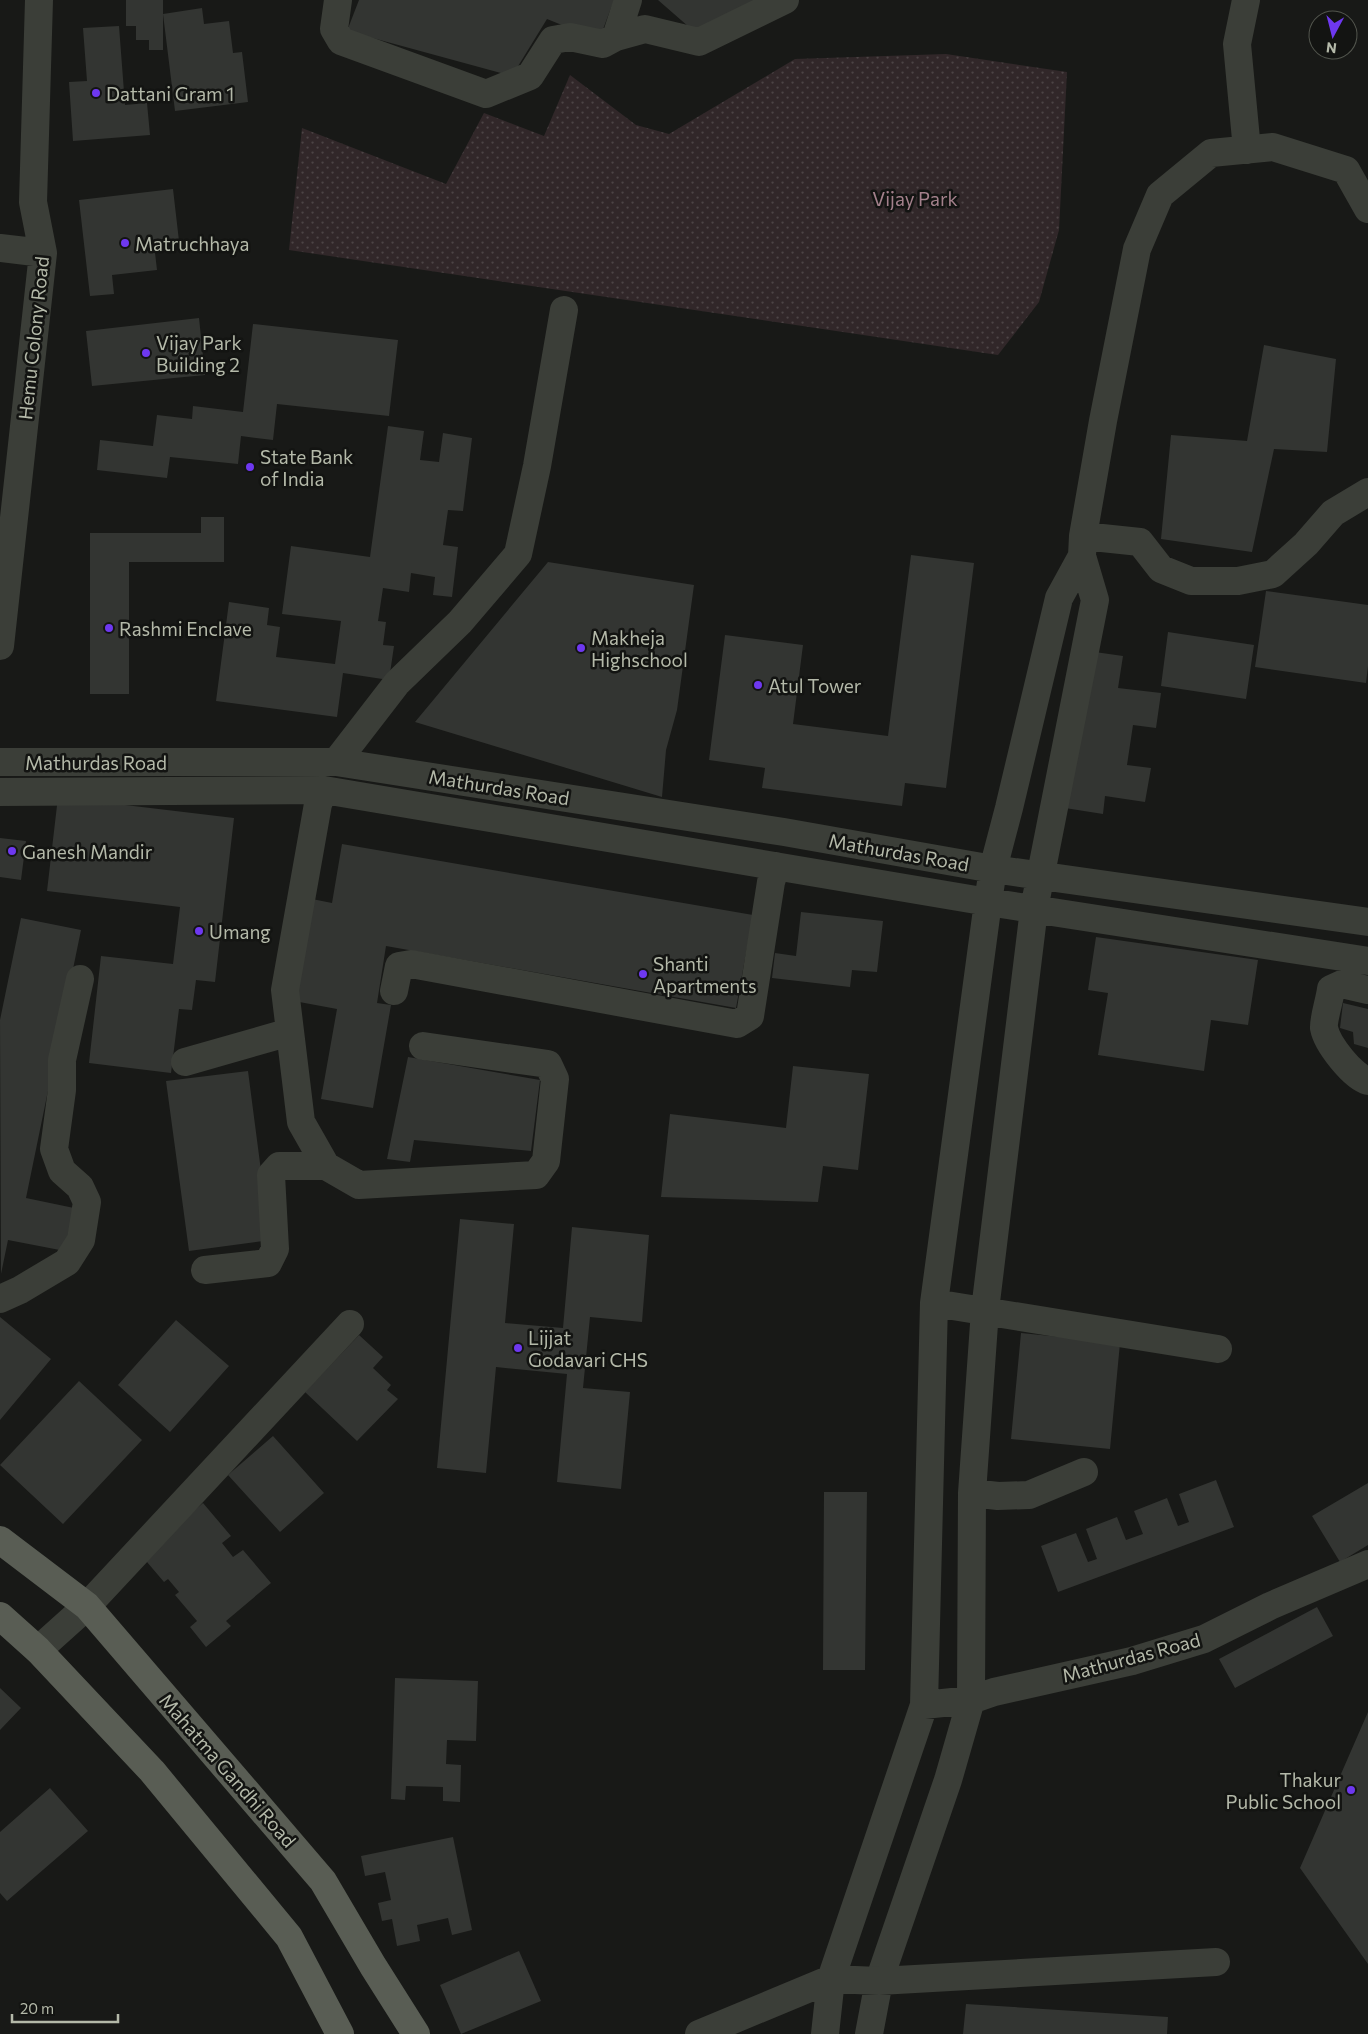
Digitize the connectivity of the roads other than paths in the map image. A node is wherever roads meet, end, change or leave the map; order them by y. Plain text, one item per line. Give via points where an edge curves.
1 (39, 0) edge
2 (338, 0) edge
3 (628, 0) edge
4 (786, 0) edge
5 (1246, 0) edge
6 (616, 37) junction
7 (1247, 150) junction
8 (1368, 209) edge
9 (0, 248) edge
10 (43, 253) junction
11 (564, 310) dead end
12 (1368, 492) edge
13 (1082, 546) junction
14 (0, 646) edge
15 (0, 762) edge
16 (336, 762) junction
17 (324, 790) junction
18 (0, 792) edge
19 (776, 866) junction
20 (993, 869) junction
21 (1040, 876) junction
22 (988, 902) junction
23 (1034, 909) junction
24 (1368, 922) edge
25 (1368, 961) edge
26 (80, 979) dead end
27 (1368, 990) edge
28 (394, 991) dead end
29 (290, 1032) junction
30 (423, 1046) dead end
31 (186, 1062) dead end
32 (1368, 1081) edge
33 (326, 1166) junction
34 (205, 1270) dead end
35 (0, 1299) edge
36 (934, 1303) junction
37 (985, 1310) junction
38 (350, 1324) dead end
39 (1218, 1349) dead end
40 (1084, 1472) dead end
41 (972, 1493) junction
42 (0, 1540) edge
43 (1368, 1564) edge
44 (87, 1606) junction
45 (0, 1616) edge
46 (38, 1650) junction
47 (972, 1700) junction
48 (924, 1705) junction
49 (1216, 1962) dead end
50 (831, 1979) junction
51 (879, 1981) junction
52 (340, 2034) edge
53 (416, 2034) edge
54 (699, 2034) edge
55 (825, 2034) edge
56 (869, 2034) edge

1 - 10 street, Hemu Colony Road via 33,202
2 - 6 street via 334,29 341,41 486,94 530,76 553,40 570,37 603,44
3 - 6 street
4 - 6 street via 700,42 646,29
5 - 7 street via 1237,44
7 - 8 street via 1273,147 1346,170
7 - 13 street via 1211,153 1160,195 1137,250
9 - 10 street
10 - 14 street, Hemu Colony Road
11 - 16 street via 518,554 460,622 397,683
12 - 13 street via 1333,513 1273,574 1238,581 1191,581 1161,569 1140,542
13 - 20 street via 1059,598
13 - 21 street via 1095,600
15 - 16 street, Mathurdas Road
16 - 20 street, Mathurdas Road via 774,830
17 - 18 street
17 - 19 street
17 - 29 street via 318,804 285,990
19 - 22 street
19 - 28 street via 750,1016 737,1024 411,964 399,966
20 - 21 street, Mathurdas Road
20 - 22 street
21 - 23 street
21 - 24 street
22 - 23 street
22 - 36 street
23 - 25 street
23 - 37 street
26 - 35 street via 62,1060 62,1090 54,1149 62,1171 80,1187 87,1202 81,1240 67,1262
27 - 32 street via 1342,984 1331,990 1324,1028 1335,1051 1361,1079
29 - 31 street
29 - 33 street via 301,1122
30 - 33 street via 548,1064 555,1079 546,1161 536,1175 359,1185
33 - 34 street via 279,1166 272,1175 275,1250 268,1263
36 - 37 street
36 - 48 street
37 - 39 street
37 - 41 street
38 - 44 street
40 - 41 street via 1029,1495
41 - 47 street
42 - 44 main road, Mahatma Gandhi Road
43 - 47 street, Mathurdas Road via 1270,1606 1204,1639
44 - 46 street
44 - 53 main road, Mahatma Gandhi Road via 323,1881
45 - 46 main road
46 - 52 main road via 152,1771 290,1937
47 - 48 street, Mathurdas Road
47 - 51 street
48 - 50 street
49 - 51 street
50 - 51 street
50 - 54 street
50 - 55 street
51 - 56 street

